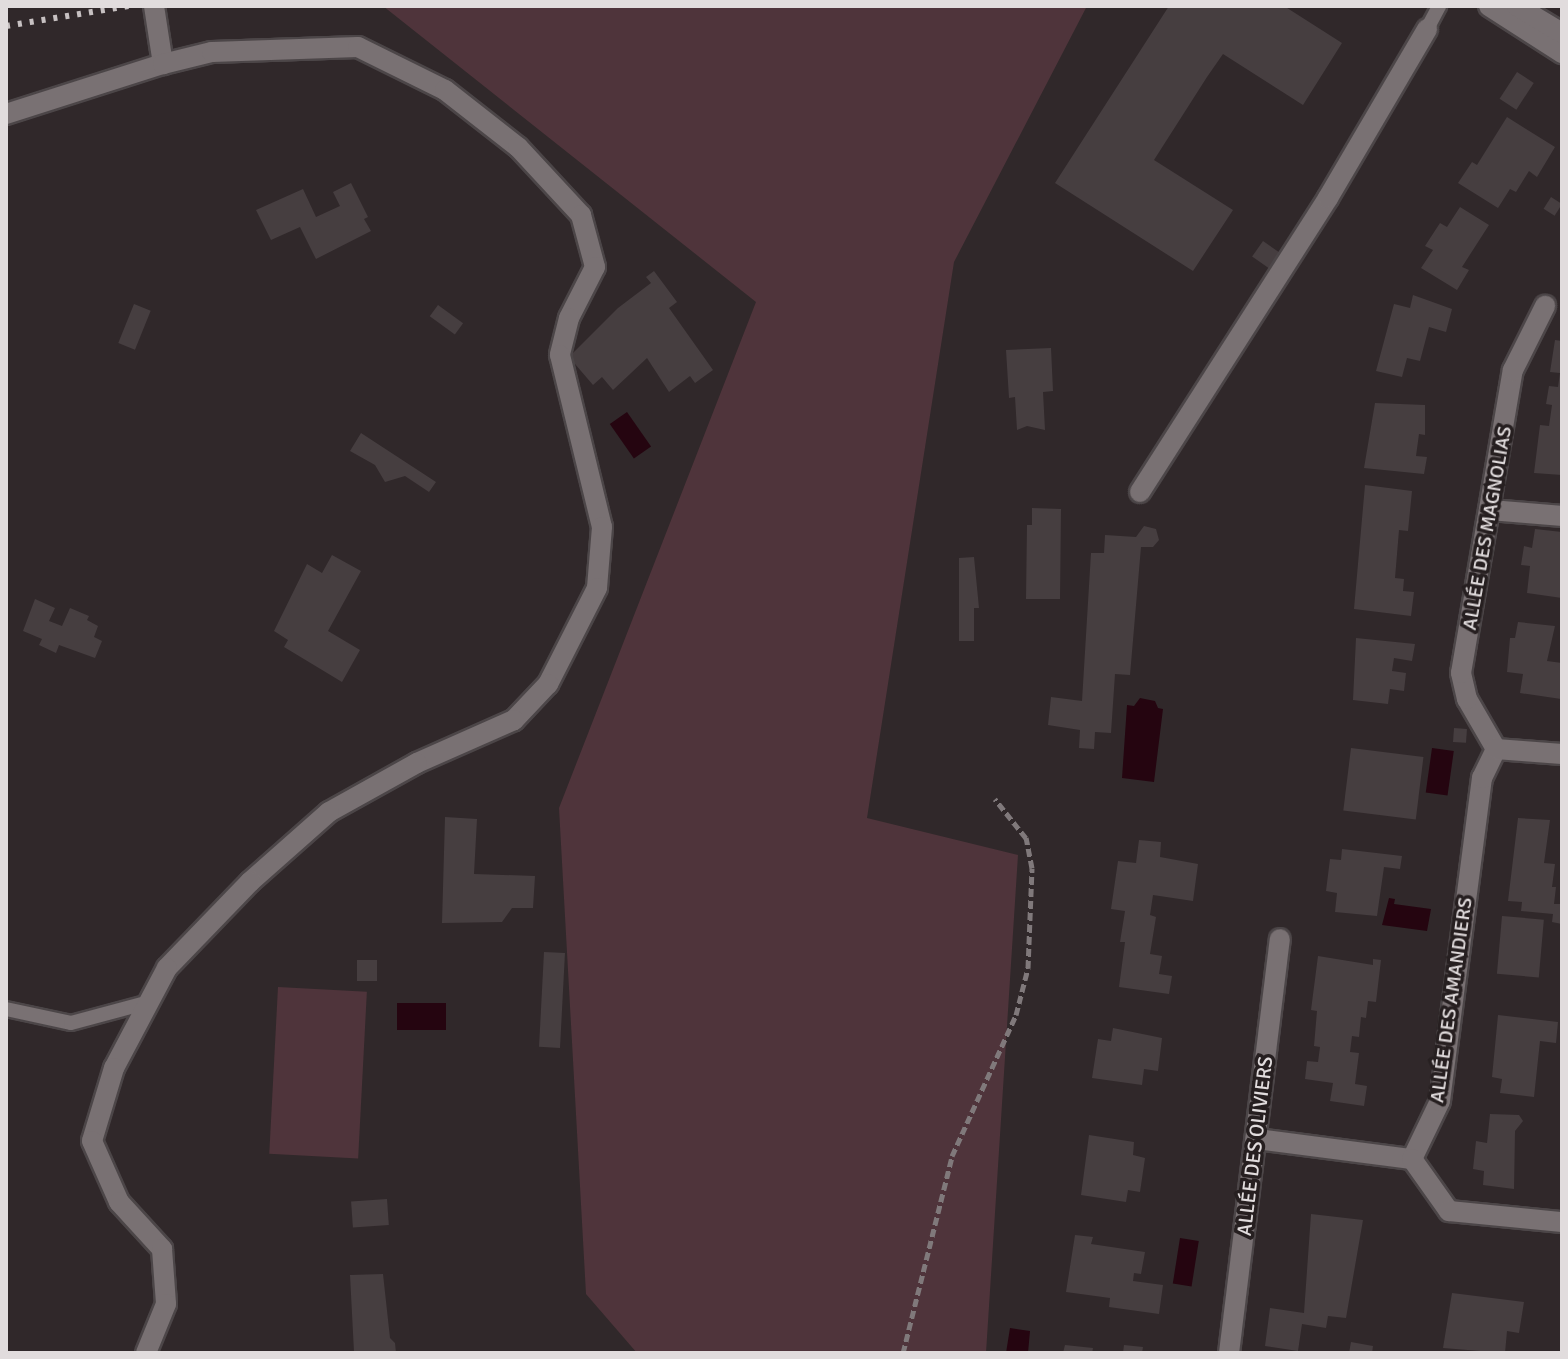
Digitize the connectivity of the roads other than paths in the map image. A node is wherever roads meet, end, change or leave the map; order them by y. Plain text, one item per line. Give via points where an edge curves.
1 (154, 6) edge
2 (1439, 6) edge
3 (1489, 6) edge
4 (1517, 6) edge
5 (1427, 29) joint
6 (1562, 33) edge
7 (1562, 53) edge
8 (163, 64) junction
9 (6, 114) edge
10 (1545, 306) dead end
11 (1140, 492) dead end
12 (1491, 510) junction
13 (1562, 516) edge
14 (1496, 749) junction
15 (1562, 754) edge
16 (1280, 939) dead end
17 (149, 1002) junction
18 (6, 1009) edge
19 (1257, 1139) junction
20 (1412, 1159) junction
21 (1562, 1222) edge
22 (146, 1353) edge
23 (1229, 1353) edge

1 - 8 street
2 - 5 lane
3 - 7 street
4 - 6 street
5 - 11 street via 1328,198
8 - 9 street
8 - 17 street via 212,52 358,47 445,90 518,147 581,215 595,267 569,318 560,355 602,527 597,588 548,684 514,720 417,763 329,812 250,882 167,968
10 - 12 street, ALLÉE DES MAGNOLIAS via 1513,370
12 - 13 street
12 - 14 street, ALLÉE DES MAGNOLIAS via 1461,673 1467,699
14 - 15 street
14 - 20 street, ALLÉE DES AMANDIERS via 1482,778 1440,1101
16 - 19 street, ALLÉE DES OLIVIERS
17 - 18 lane via 71,1023
17 - 22 street via 114,1068 92,1141 119,1202 162,1249 166,1304
19 - 20 street
19 - 23 street, ALLÉE DES OLIVIERS
20 - 21 street via 1449,1211

